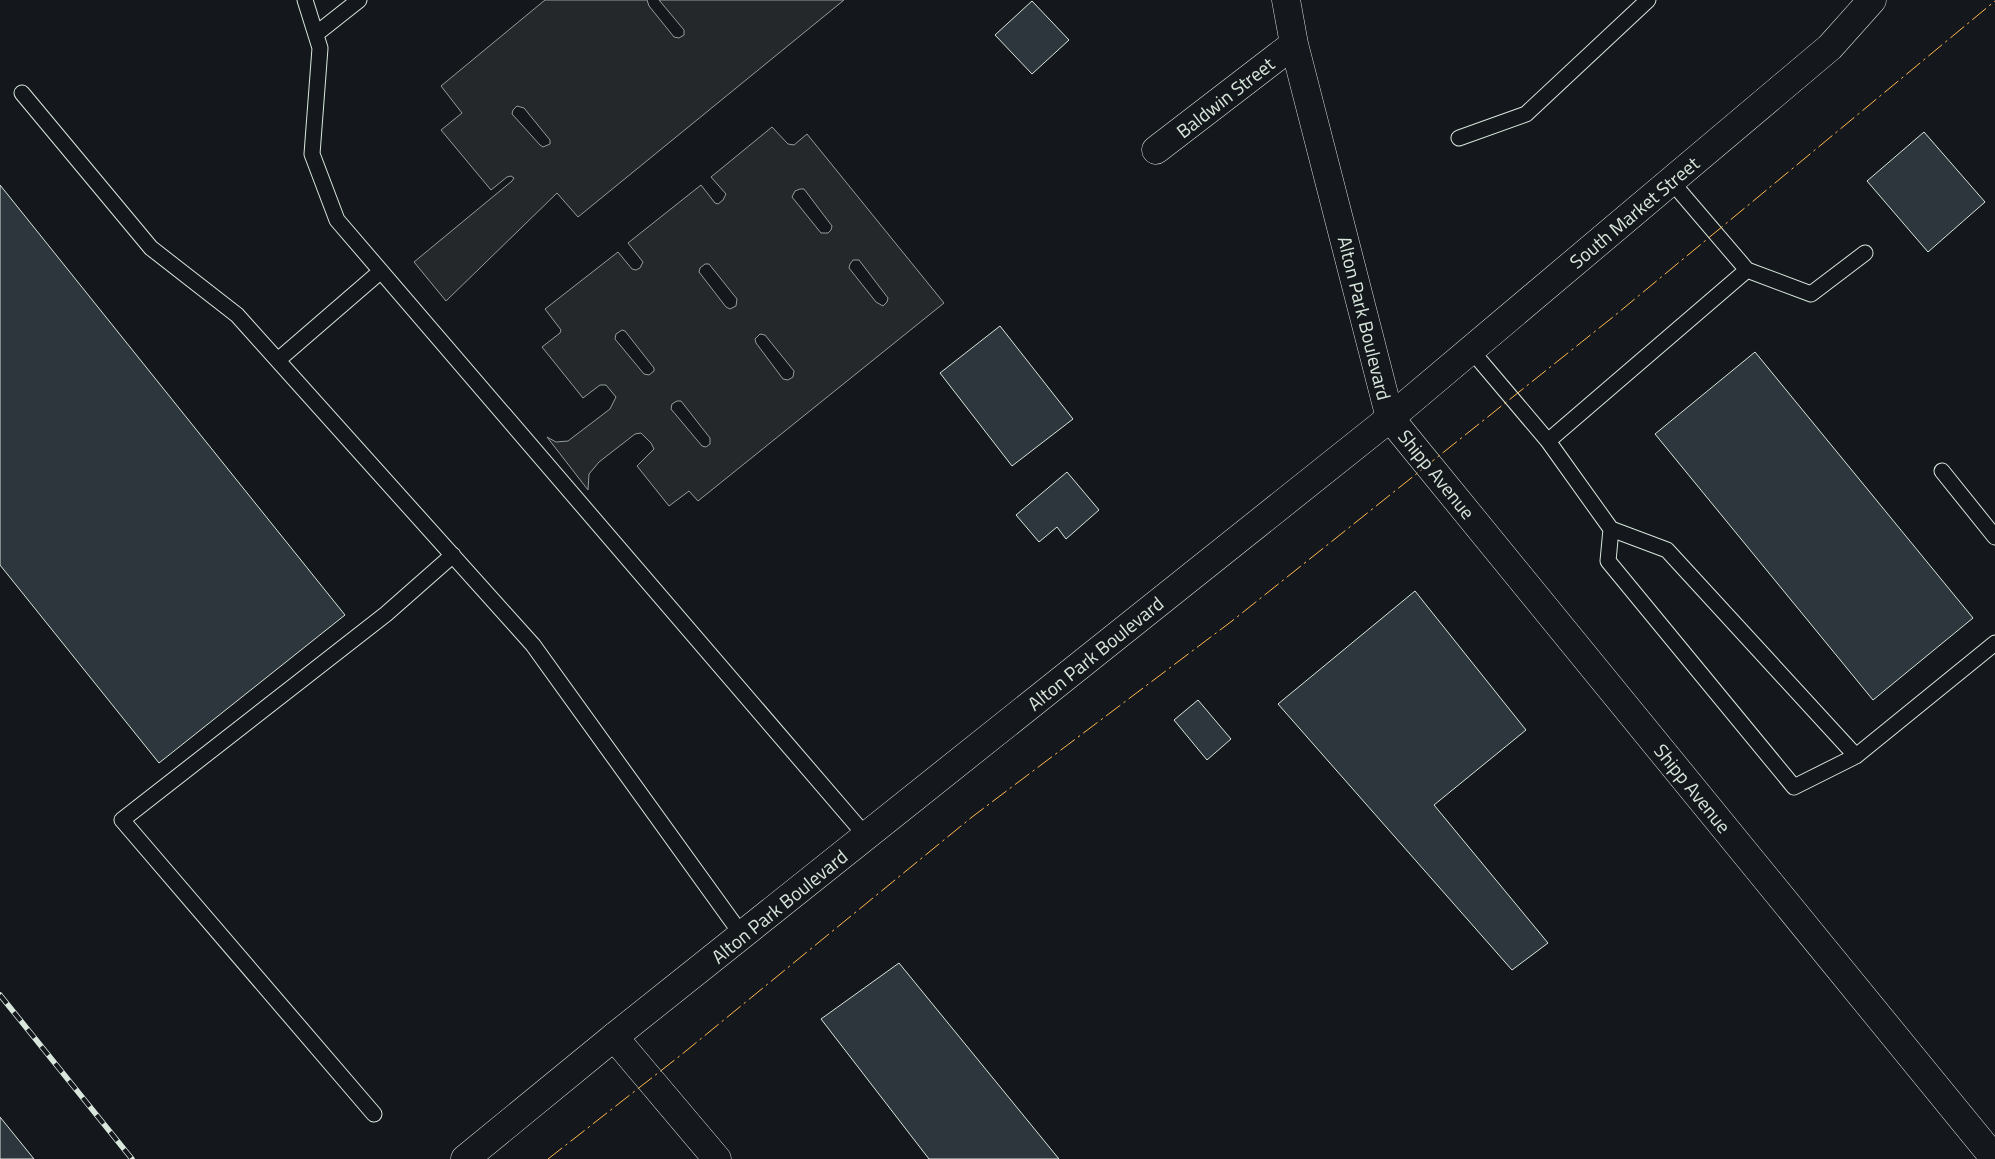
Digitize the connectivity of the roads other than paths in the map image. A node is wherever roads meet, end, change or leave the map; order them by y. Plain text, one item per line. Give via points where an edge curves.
1 (305, 0) edge
2 (359, 0) edge
3 (1648, 0) edge
4 (1872, 0) edge
5 (1290, 2) edge
6 (316, 34) junction
7 (1294, 44) junction
8 (22, 93) dead end
9 (1459, 138) dead end
10 (1156, 150) dead end
11 (1671, 181) junction
12 (1865, 253) dead end
13 (1747, 270) junction
14 (381, 271) junction
15 (1471, 350) junction
16 (278, 360) junction
17 (1390, 418) junction
18 (1548, 441) junction
19 (1942, 471) dead end
20 (1611, 529) junction
21 (1995, 537) edge
22 (453, 555) junction
23 (1995, 643) edge
24 (1856, 756) junction
25 (866, 836) junction
26 (742, 935) junction
27 (614, 1037) junction
28 (374, 1114) dead end
29 (465, 1159) edge
30 (716, 1159) edge
31 (1995, 1159) edge

1 - 6 lane
2 - 6 lane
3 - 9 lane via 1526,114
4 - 11 main road, South Market Street via 1830,47
5 - 7 main road, Alton Park Boulevard
6 - 14 lane via 320,48 312,154 338,220
7 - 10 main road, Baldwin Street
7 - 17 main road, Alton Park Boulevard
8 - 16 lane via 151,248 237,315
11 - 13 lane
11 - 15 main road, South Market Street
12 - 13 lane via 1811,294
13 - 18 lane
14 - 16 lane
14 - 25 lane
15 - 17 main road, South Market Street
15 - 18 lane
16 - 22 lane
17 - 25 main road, Alton Park Boulevard
17 - 31 main road, Shipp Avenue
18 - 20 lane
19 - 21 lane
20 - 24 lane via 1667,550
20 - 24 lane via 1608,561 1794,787
22 - 26 lane via 533,645
22 - 28 lane via 386,614 122,820
23 - 24 lane
25 - 26 main road, Alton Park Boulevard
26 - 27 main road, Alton Park Boulevard
27 - 29 main road, Alton Park Boulevard
27 - 30 main road

